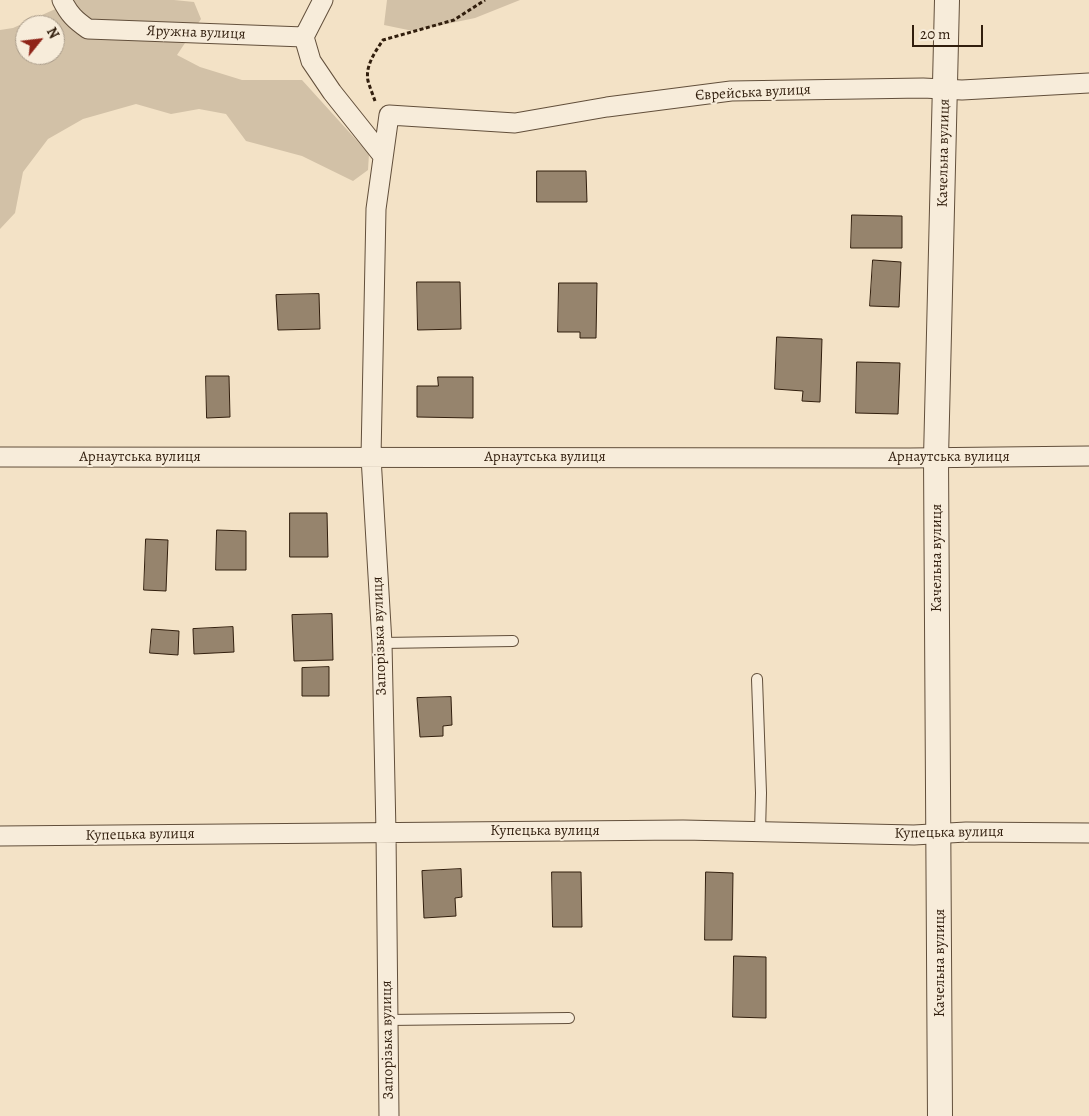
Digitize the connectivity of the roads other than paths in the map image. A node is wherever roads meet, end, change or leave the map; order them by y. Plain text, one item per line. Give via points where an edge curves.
1 (62, 0) edge
2 (322, 0) edge
3 (947, 0) edge
4 (304, 38) junction
5 (1089, 83) edge
6 (945, 89) junction
7 (389, 115) joint
8 (383, 156) junction
9 (1089, 456) edge
10 (0, 457) edge
11 (371, 457) junction
12 (936, 458) junction
13 (513, 641) dead end
14 (382, 643) junction
15 (757, 679) dead end
16 (760, 832) junction
17 (386, 833) junction
18 (939, 833) junction
19 (1089, 833) edge
20 (0, 836) edge
21 (569, 1018) dead end
22 (388, 1020) junction
23 (389, 1116) edge
24 (940, 1116) edge

1 - 4 street, Яружна вулиця via 74,19 88,29
2 - 4 street
3 - 6 street, Качельна вулиця
4 - 8 street via 311,61
5 - 6 street, Єврейська вулиця
6 - 7 street, Єврейська вулиця via 731,91 515,123
6 - 12 street, Качельна вулиця
7 - 8 street, Запорізька вулиця
8 - 11 street, Запорізька вулиця via 376,209
9 - 12 street, Арнаутська вулиця
10 - 11 street, Арнаутська вулиця
11 - 12 street, Арнаутська вулиця
11 - 14 street, Запорізька вулиця
12 - 18 street, Качельна вулиця
13 - 14 lane
14 - 17 street, Запорізька вулиця
15 - 16 lane
16 - 17 street, Купецька вулиця
16 - 18 street, Купецька вулиця
17 - 20 street, Купецька вулиця
17 - 22 street, Запорізька вулиця
18 - 19 street, Купецька вулиця
18 - 24 street, Качельна вулиця
21 - 22 lane
22 - 23 street, Запорізька вулиця

